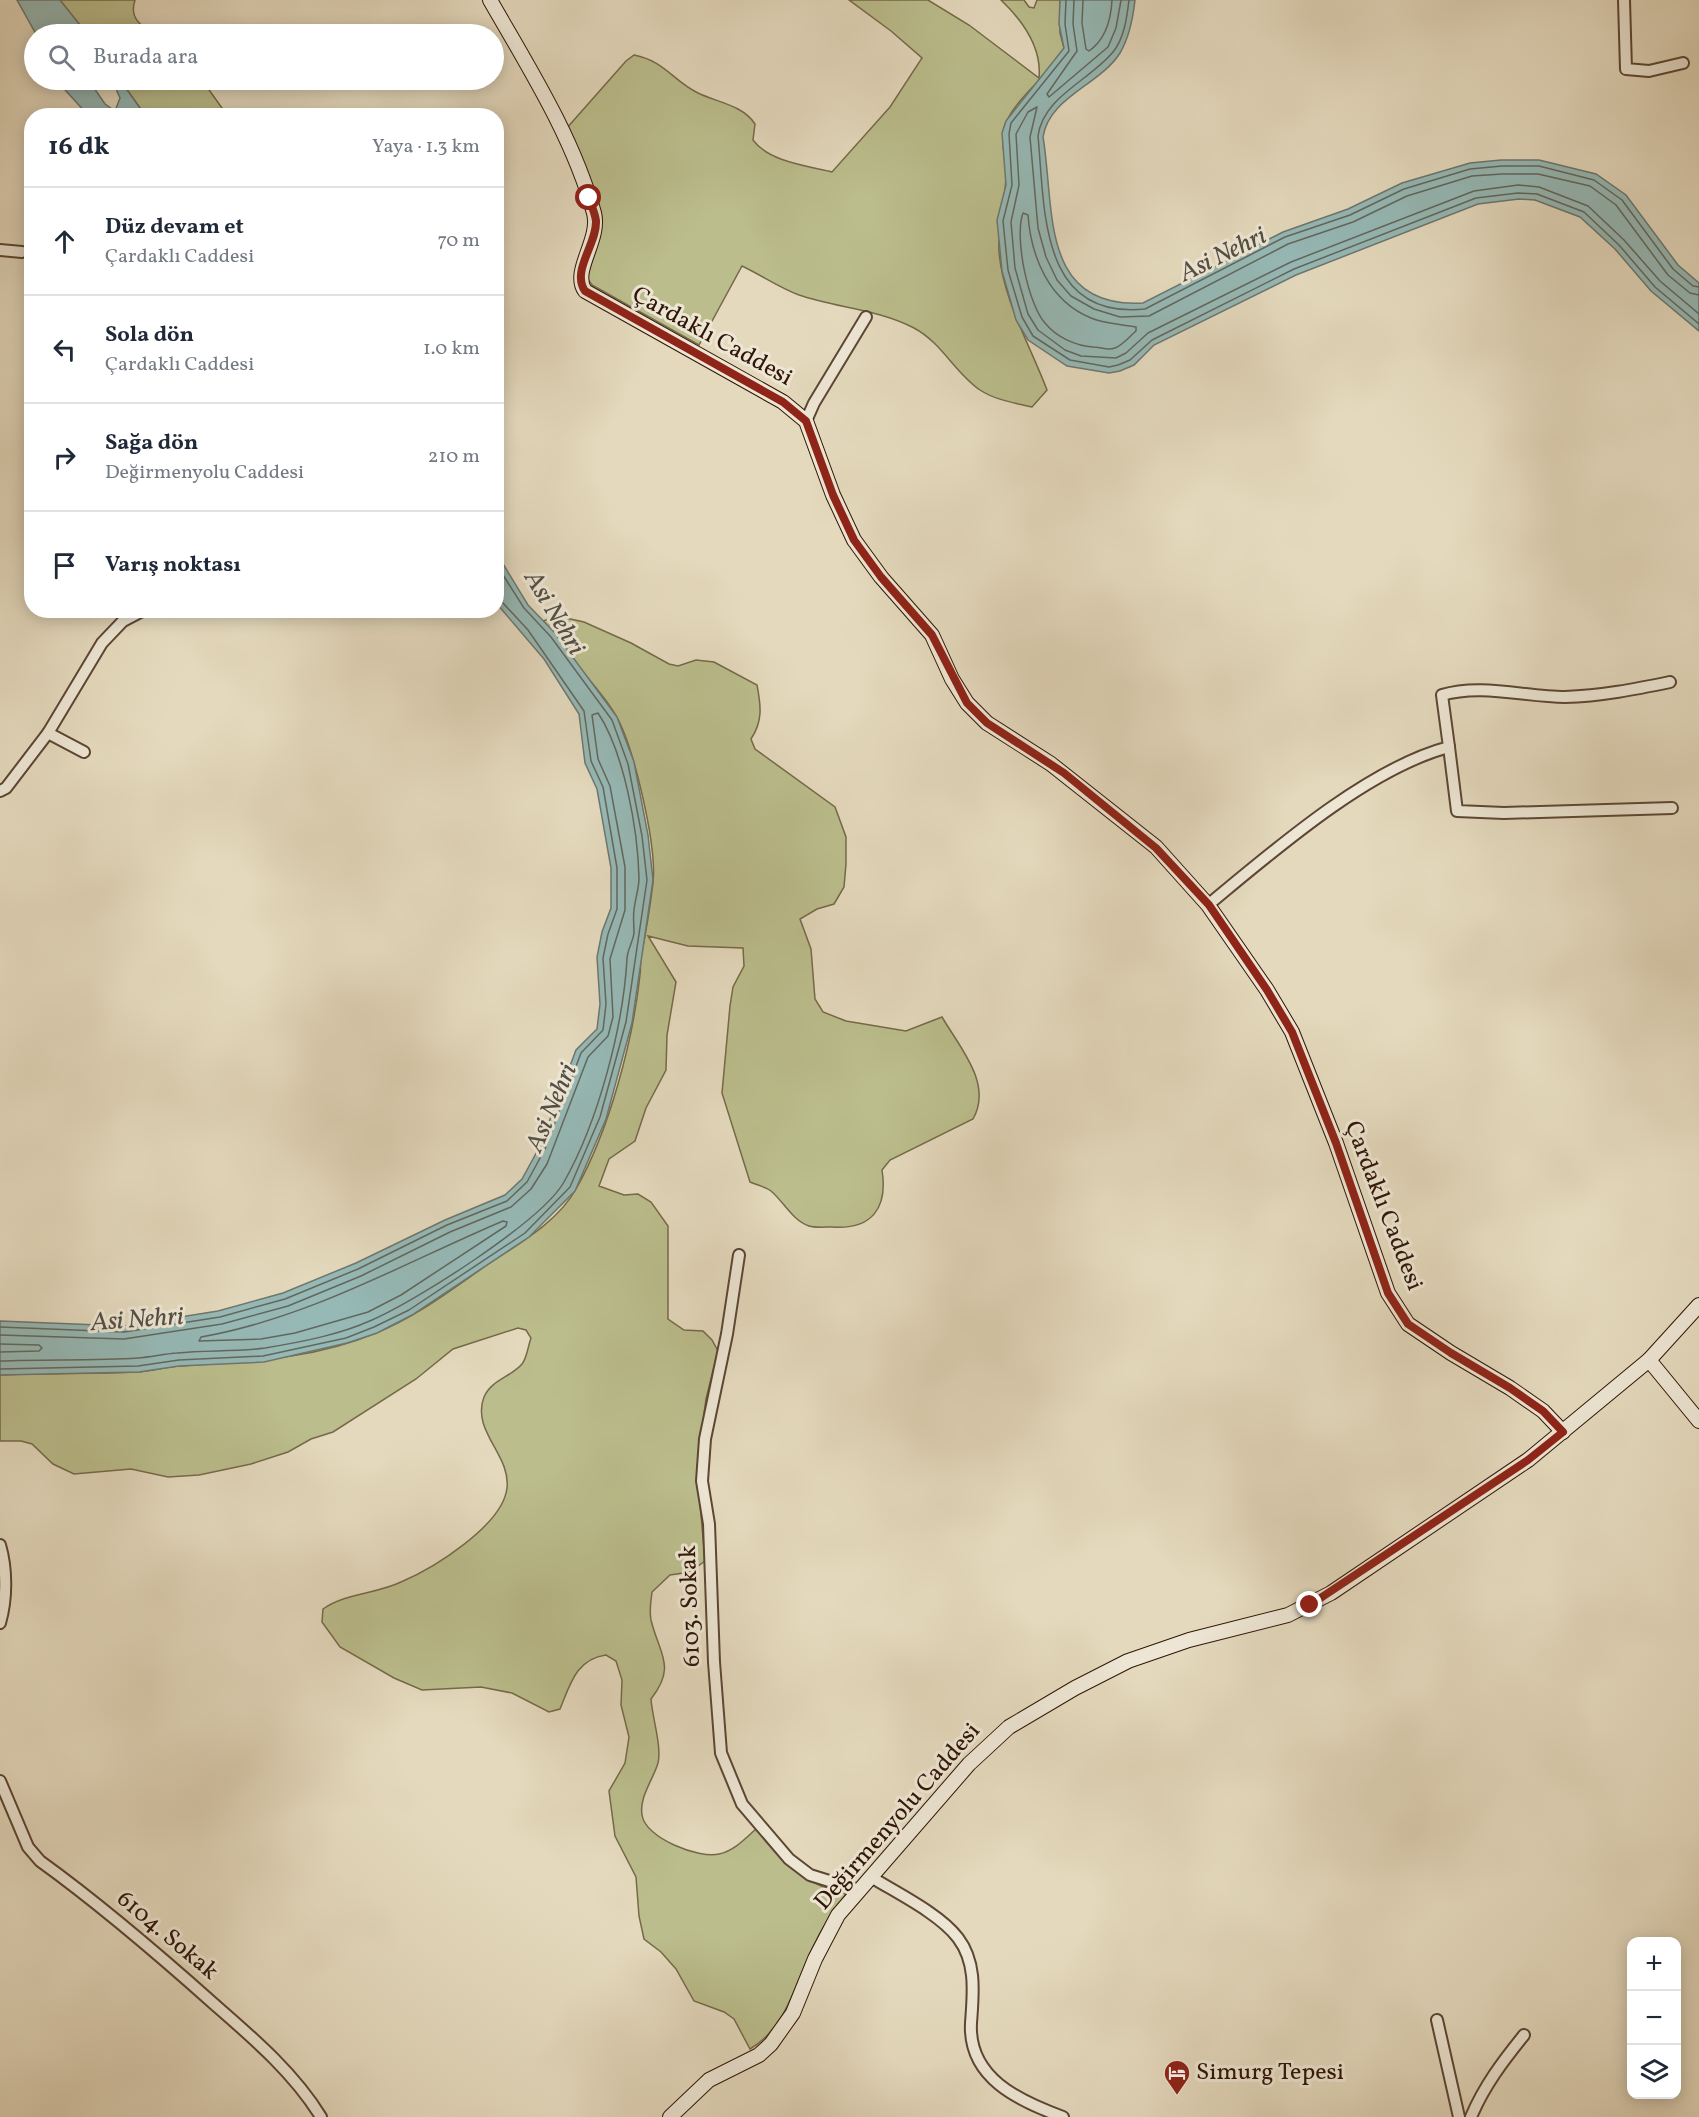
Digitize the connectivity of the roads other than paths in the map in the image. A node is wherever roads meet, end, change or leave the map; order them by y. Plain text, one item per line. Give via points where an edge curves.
1 (490, 0) edge
2 (1624, 0) edge
3 (503, 24) edge
4 (504, 25) edge
5 (1683, 63) dead end
6 (0, 250) edge
7 (22, 252) dead end
8 (866, 317) dead end
9 (806, 421) junction
10 (129, 618) edge
11 (1670, 682) dead end
12 (48, 733) junction
13 (1449, 747) junction
14 (84, 752) dead end
15 (0, 791) edge
16 (1672, 808) dead end
17 (1209, 905) junction
18 (739, 1255) dead end
19 (1699, 1305) edge
20 (1649, 1360) junction
21 (1699, 1421) edge
22 (1563, 1432) junction
23 (0, 1545) edge
24 (0, 1623) edge
25 (0, 1781) edge
26 (871, 1877) junction
27 (858, 1890) junction
28 (1437, 2020) dead end
29 (1524, 2035) dead end
30 (321, 2117) edge
31 (670, 2117) edge
32 (1063, 2117) edge
33 (1460, 2117) edge
34 (1471, 2117) edge

1 - 3 street, Çardaklı Caddesi
2 - 5 street via 1626,69 1649,71
4 - 9 street, Çardaklı Caddesi via 562,130 594,214 594,234 581,273 581,286 783,402
6 - 7 street
8 - 9 street
9 - 17 street, Çardaklı Caddesi via 854,540 932,635 967,703 987,723 1051,764 1133,828 1171,862
10 - 12 street via 102,643
11 - 13 street via 1567,697 1483,691 1442,695
12 - 14 street
12 - 15 street
13 - 16 street via 1457,811
13 - 17 street via 1418,758 1367,786 1296,833
17 - 22 street, Çardaklı Caddesi via 1292,1032 1388,1293 1408,1324 1510,1388 1543,1411
18 - 27 street, 6103. Sokak via 705,1439 702,1481 709,1524 721,1753 742,1804 789,1859 810,1875
19 - 20 street, Değirmenyolu Caddesi
20 - 21 street
20 - 22 street, Değirmenyolu Caddesi
22 - 26 street, Değirmenyolu Caddesi via 1310,1605 1258,1624 1148,1653 1101,1674 1009,1727 969,1764
23 - 24 street via 4,1560
25 - 30 street, 6104. Sokak via 28,1847 40,1861 170,1964 237,2025 278,2063
26 - 27 street, Değirmenyolu Caddesi
26 - 32 street via 958,1938 973,1978 972,2044 990,2077 1011,2094
27 - 31 street, Değirmenyolu Caddesi via 826,1934 793,2013 771,2044 759,2055 709,2080
28 - 33 street
29 - 34 street via 1498,2067

